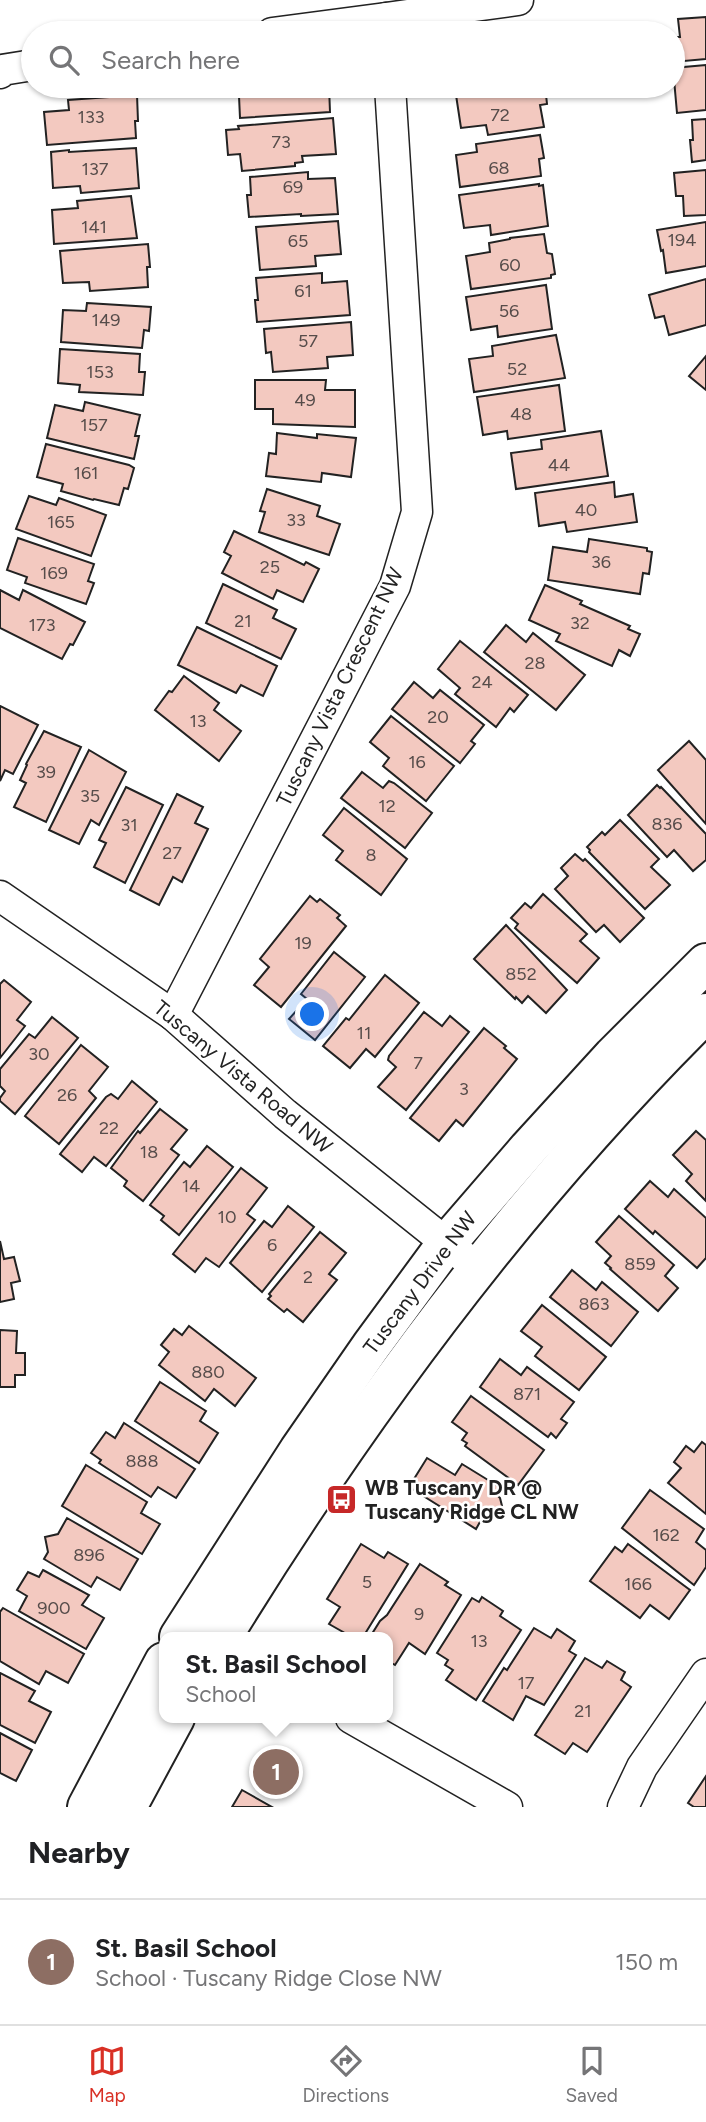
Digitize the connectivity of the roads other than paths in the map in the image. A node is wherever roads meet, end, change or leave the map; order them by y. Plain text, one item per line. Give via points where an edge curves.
1 (518, 0) edge
2 (411, 21) edge
3 (21, 67) edge
4 (0, 73) edge
5 (391, 98) edge
6 (0, 896) edge
7 (706, 964) edge
8 (706, 1013) edge
9 (173, 1015) junction
10 (446, 1244) junction
11 (478, 1267) junction
12 (193, 1632) edge
13 (225, 1632) edge
14 (159, 1671) edge
15 (706, 1675) edge
16 (173, 1723) edge
17 (360, 1723) edge
18 (87, 1807) edge
19 (127, 1807) edge
20 (507, 1807) edge
21 (623, 1807) edge

1 - 2 street
3 - 4 street
5 - 9 street, Tuscany Vista Crescent NW via 417,512 396,586
6 - 9 street, Tuscany Vista Road NW
7 - 10 street, Tuscany Drive NW via 613,1056
8 - 11 street, Tuscany Drive NW via 612,1110
9 - 10 street, Tuscany Vista Road NW via 285,1114
10 - 11 street, Tuscany Vista Road NW
10 - 12 street, Tuscany Drive NW via 306,1440
11 - 13 street, Tuscany Drive NW via 323,1478
14 - 18 street
15 - 21 street via 642,1767
16 - 19 street
17 - 20 street

